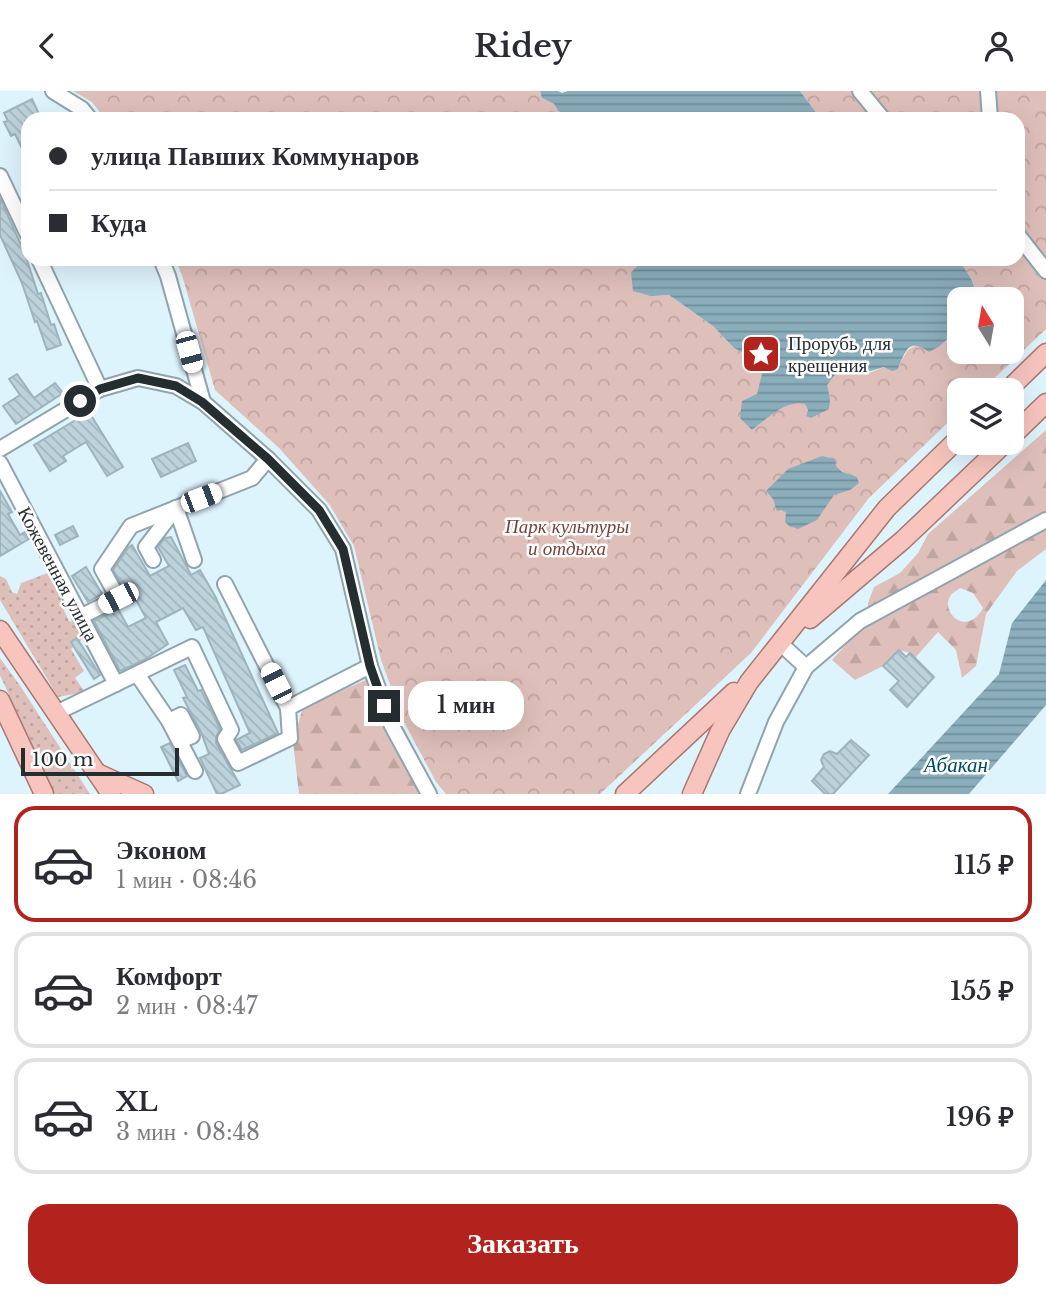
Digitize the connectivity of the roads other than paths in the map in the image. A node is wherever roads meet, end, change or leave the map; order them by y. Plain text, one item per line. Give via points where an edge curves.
1 (53, 91) edge
2 (860, 91) edge
3 (988, 91) edge
4 (84, 112) edge
5 (877, 112) edge
6 (990, 112) edge
7 (0, 176) edge
8 (21, 220) edge
9 (1025, 243) edge
10 (42, 266) edge
11 (164, 266) edge
12 (1046, 271) edge
13 (1046, 353) edge
14 (1020, 378) edge
15 (100, 389) junction
16 (202, 402) junction
17 (1046, 403) edge
18 (1024, 424) edge
19 (0, 449) edge
20 (947, 450) edge
21 (992, 455) edge
22 (268, 459) junction
23 (0, 463) edge
24 (176, 508) junction
25 (1046, 520) edge
26 (194, 560) dead end
27 (153, 561) dead end
28 (225, 584) dead end
29 (80, 617) junction
30 (0, 630) edge
31 (781, 644) junction
32 (0, 649) edge
33 (370, 666) junction
34 (806, 667) junction
35 (760, 669) junction
36 (136, 674) junction
37 (116, 684) junction
38 (0, 700) edge
39 (288, 708) junction
40 (56, 713) junction
41 (195, 771) dead end
42 (97, 773) junction
43 (38, 793) edge
44 (96, 794) edge
45 (111, 794) edge
46 (144, 794) edge
47 (429, 794) edge
48 (625, 794) edge
49 (692, 794) edge
50 (748, 794) edge

1 - 4 street
2 - 5 street
3 - 6 street
7 - 8 street
9 - 12 street
10 - 15 street
11 - 16 street
13 - 14 main road
15 - 16 street via 138,378 176,386
15 - 19 street
16 - 22 street
17 - 18 main road
20 - 31 main road via 887,508
21 - 31 main road via 903,540
22 - 24 street via 252,478
22 - 33 street via 319,510 343,549
23 - 29 street, Кожевенная улица
24 - 26 street
24 - 27 street via 146,547
24 - 29 street via 131,526 102,569 118,598
25 - 34 street via 860,621
28 - 39 street
29 - 37 street, Кожевенная улица
30 - 40 main road
31 - 34 street
31 - 35 main road
32 - 44 main road
33 - 39 street
33 - 47 street via 392,726
34 - 50 street via 776,722
35 - 48 main road
35 - 49 main road via 729,714
36 - 37 street
36 - 39 street via 192,647 231,730 225,739 238,763 290,737
36 - 41 street via 169,721
37 - 40 street
38 - 43 main road
40 - 42 main road
42 - 45 main road
42 - 46 main road

